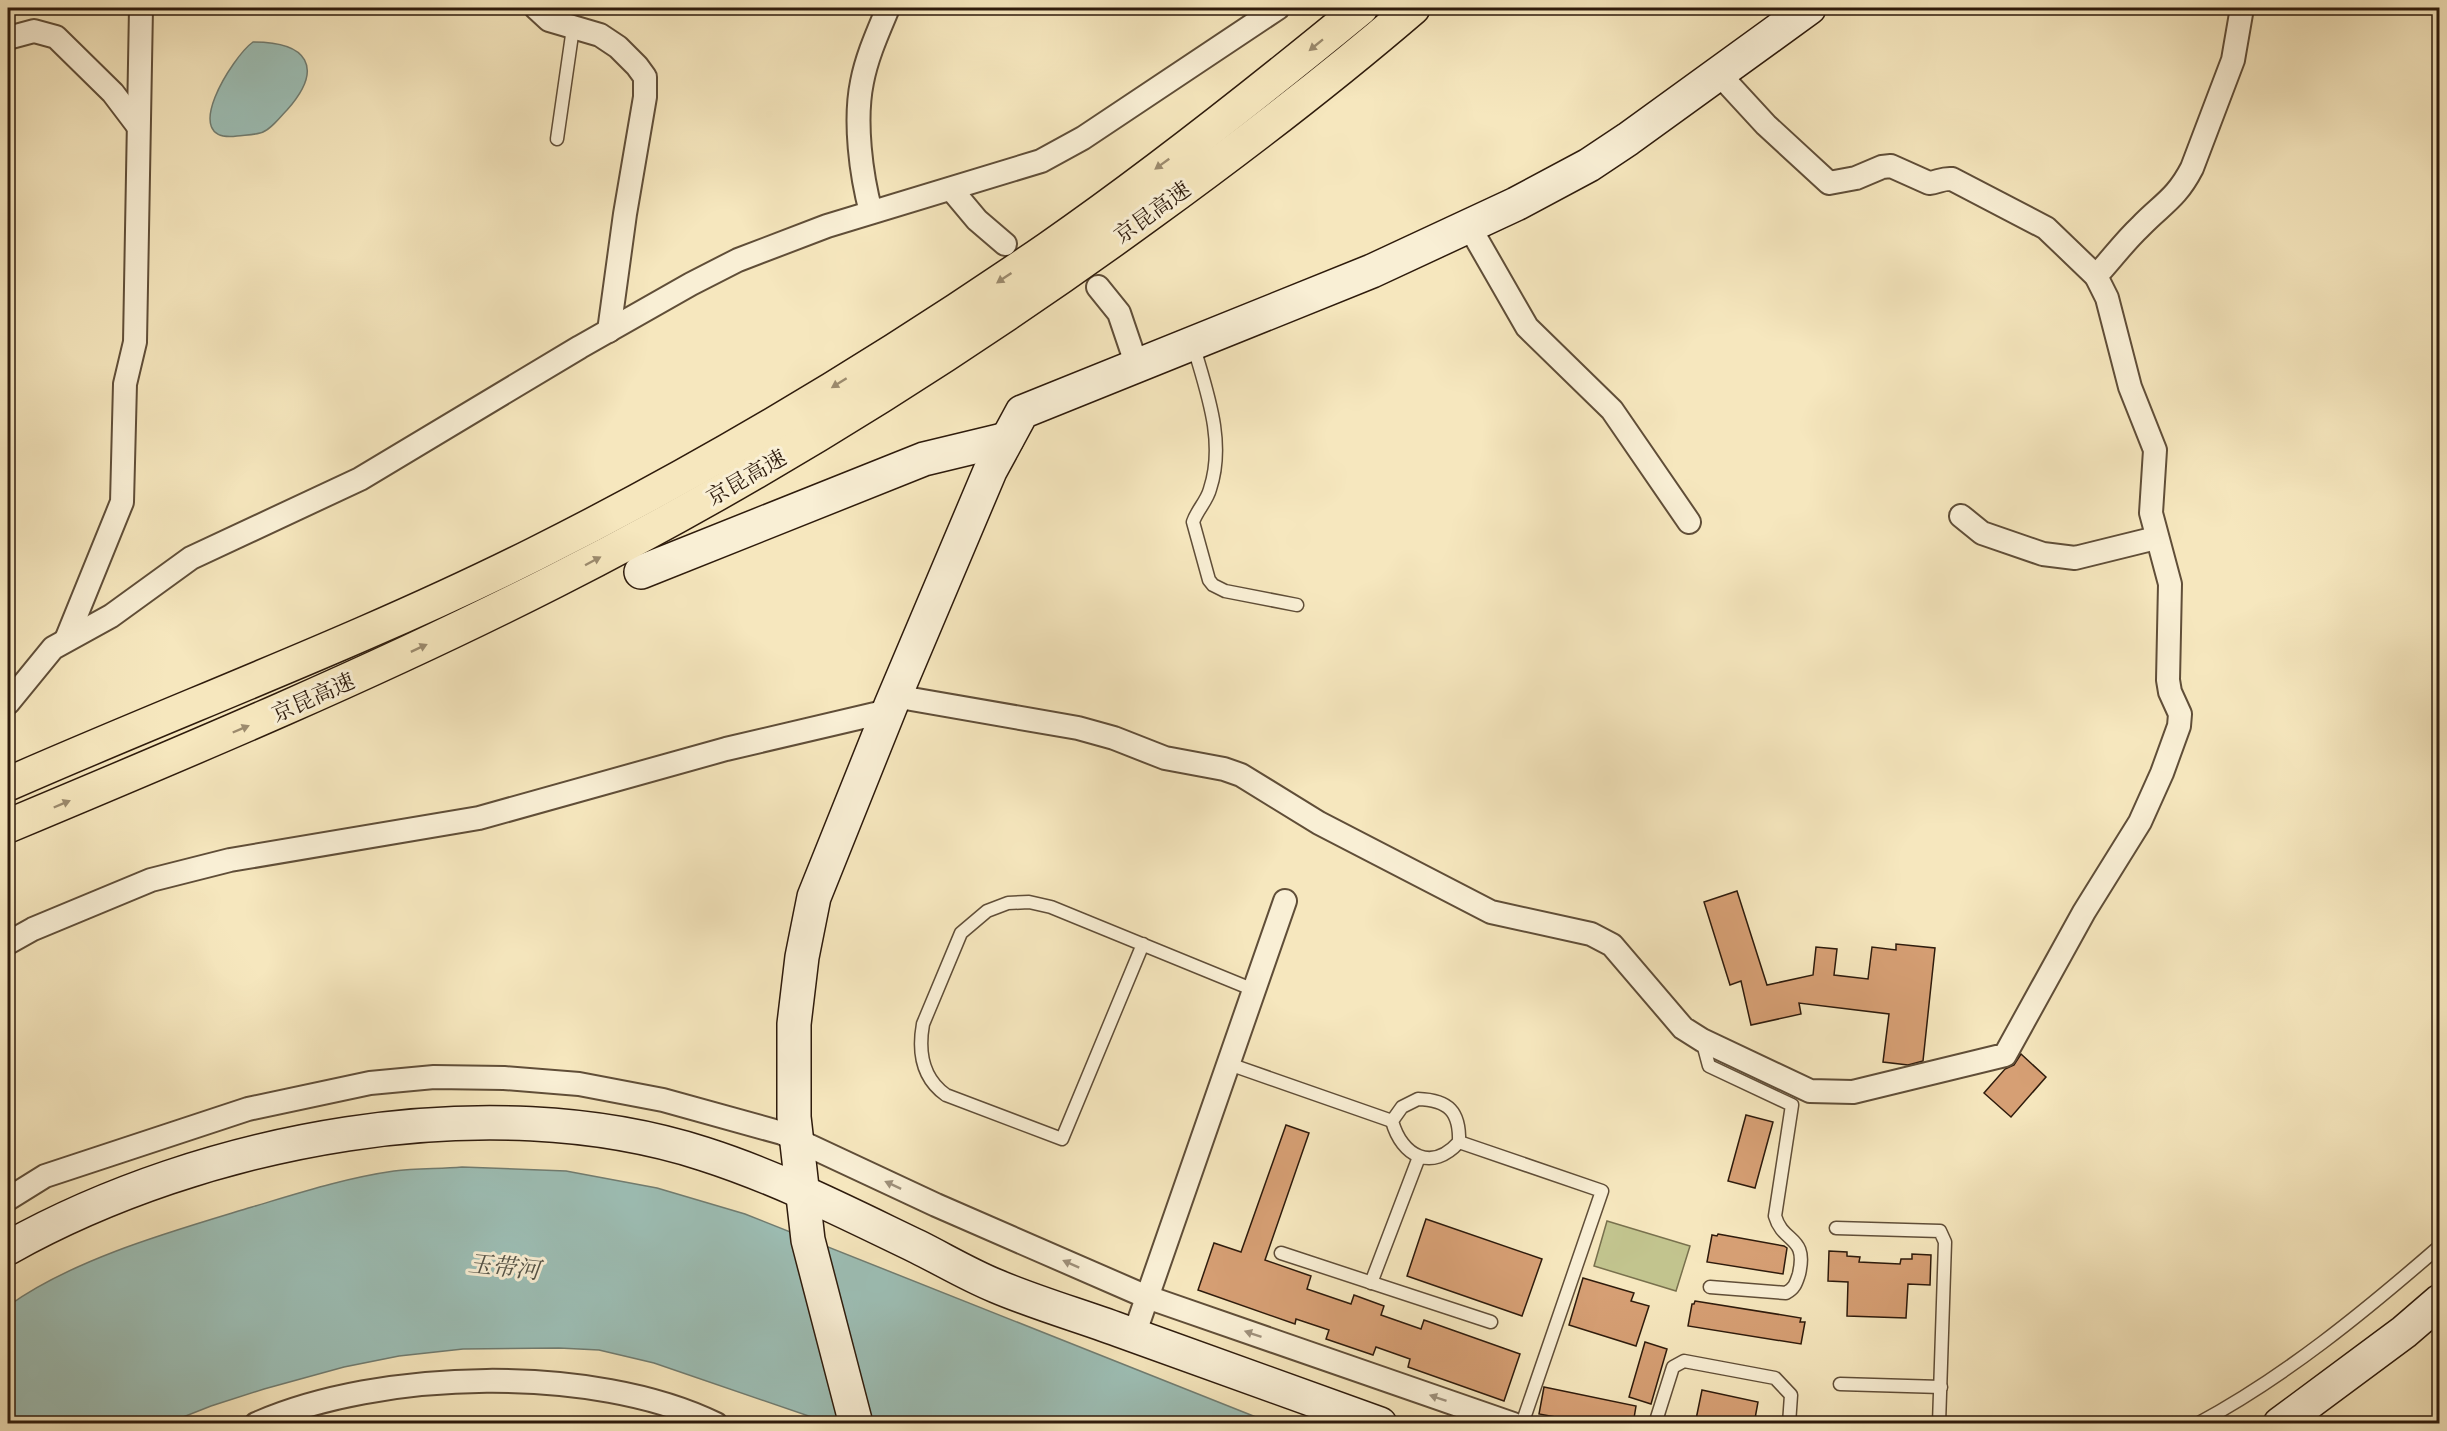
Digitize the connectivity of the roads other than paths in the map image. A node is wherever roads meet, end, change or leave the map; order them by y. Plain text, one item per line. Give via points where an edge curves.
1 (141, 8) edge
2 (536, 8) edge
3 (888, 8) edge
4 (1278, 8) edge
5 (1361, 8) edge
6 (1413, 8) edge
7 (1809, 8) edge
8 (2242, 8) edge
9 (573, 28) junction
10 (8, 38) edge
11 (1719, 74) junction
12 (138, 126) junction
13 (557, 139) dead end
14 (951, 189) junction
15 (872, 212) junction
16 (1469, 226) junction
17 (1005, 244) dead end
18 (2096, 276) junction
19 (1098, 286) dead end
20 (609, 331) junction
21 (1192, 344) junction
22 (1137, 366) junction
23 (1007, 439) junction
24 (1961, 516) dead end
25 (1689, 522) dead end
26 (2156, 538) junction
27 (641, 572) dead end
28 (1297, 605) dead end
29 (66, 640) junction
30 (8, 703) edge
31 (891, 704) junction
32 (8, 784) edge
33 (8, 826) edge
34 (1285, 901) dead end
35 (8, 943) edge
36 (1143, 944) junction
37 (1254, 990) junction
38 (1702, 1040) junction
39 (1229, 1064) junction
40 (1392, 1121) junction
41 (797, 1140) junction
42 (1459, 1142) junction
43 (1419, 1157) junction
44 (803, 1191) junction
45 (8, 1199) edge
46 (1836, 1228) dead end
47 (2439, 1246) edge
48 (8, 1248) edge
49 (1281, 1253) dead end
50 (1371, 1283) junction
51 (1710, 1287) dead end
52 (1147, 1297) junction
53 (2439, 1301) edge
54 (1491, 1322) dead end
55 (1134, 1335) junction
56 (1840, 1384) dead end
57 (1941, 1387) junction
58 (256, 1424) edge
59 (716, 1424) edge
60 (856, 1424) edge
61 (1380, 1424) edge
62 (1513, 1424) edge
63 (1522, 1424) edge
64 (1655, 1424) edge
65 (1789, 1424) edge
66 (1939, 1424) edge
67 (2197, 1424) edge
68 (2280, 1424) edge

1 - 12 street
2 - 9 street via 549,20
3 - 15 street via 861,84 862,180
4 - 14 street via 1067,147 1041,161
5 -> 32 highway, 京昆高速 via 1200,136 1050,247 755,434 650,494 405,617
33 -> 6 highway, 京昆高速 via 246,727 426,645 656,528 772,463 1067,274 1291,108
7 - 11 street
8 - 18 street via 2233,60 2183,185
9 - 13 lane
9 - 20 street via 600,35 618,47 645,77
10 - 12 street via 34,31 56,37 113,93
11 - 16 street via 1589,165
11 - 18 street via 1828,183 1890,166 1929,183 1952,178 2046,228
12 - 29 street via 135,342 125,384 122,502
14 - 15 street
14 - 17 street via 976,220
15 - 20 street via 738,260
16 - 21 street via 1372,271
16 - 25 street via 1527,327 1612,410
18 - 26 street via 2107,298 2130,387 2155,450 2151,513
19 - 22 street via 1119,313
20 - 29 street via 360,480 191,558 111,616
21 - 22 street
21 - 28 lane via 1214,418 1215,473 1193,522 1209,580 1225,591
22 - 23 street via 1022,412
23 - 27 street via 924,459
23 - 31 street
24 - 26 street via 1982,533 2043,554 2075,558
26 - 38 street via 2170,584 2168,680 2180,714 2179,726 2140,822 2084,912 2005,1055 1835,1093 1810,1091
29 - 30 street via 47,655
31 - 35 street via 479,818 230,860 151,880
31 - 38 street via 1078,728 1165,758 1241,775 1319,823 1491,912 1601,939 1616,950 1678,1024
31 - 41 street via 813,897 794,1024
34 - 37 street
36 - 36 lane via 1029,902 1008,903 987,911 961,933 924,1024 921,1051 930,1082 946,1095 1062,1139
36 - 37 lane
37 - 39 street
38 - 51 lane via 1709,1066 1792,1105 1775,1216 1799,1246 1802,1259 1796,1284 1786,1293
39 - 40 lane
39 - 52 street
40 - 42 lane via 1402,1107 1418,1099 1436,1100 1451,1109 1460,1125
40 - 43 lane via 1396,1137 1405,1149
41 - 44 street
41 - 45 street via 663,1101 579,1084 434,1077 369,1083 248,1109 45,1176
52 -> 41 street
42 - 43 lane via 1449,1153
42 - 63 lane via 1602,1191
43 - 50 lane
44 - 48 street via 701,1153 604,1131 526,1125 405,1126 308,1140 182,1173 95,1205
44 - 55 street via 995,1286
44 - 60 street via 808,1240
46 - 57 lane via 1940,1231 1945,1242
47 - 67 lane via 2378,1300 2276,1376
49 - 50 lane
50 - 54 lane
52 - 55 street
62 -> 52 street
53 - 68 street via 2404,1332
55 - 61 street
56 - 57 lane
57 - 66 lane
58 - 59 street via 319,1402 397,1387 522,1380 620,1393 692,1413
64 - 65 lane via 1673,1367 1684,1361 1774,1378 1791,1395

